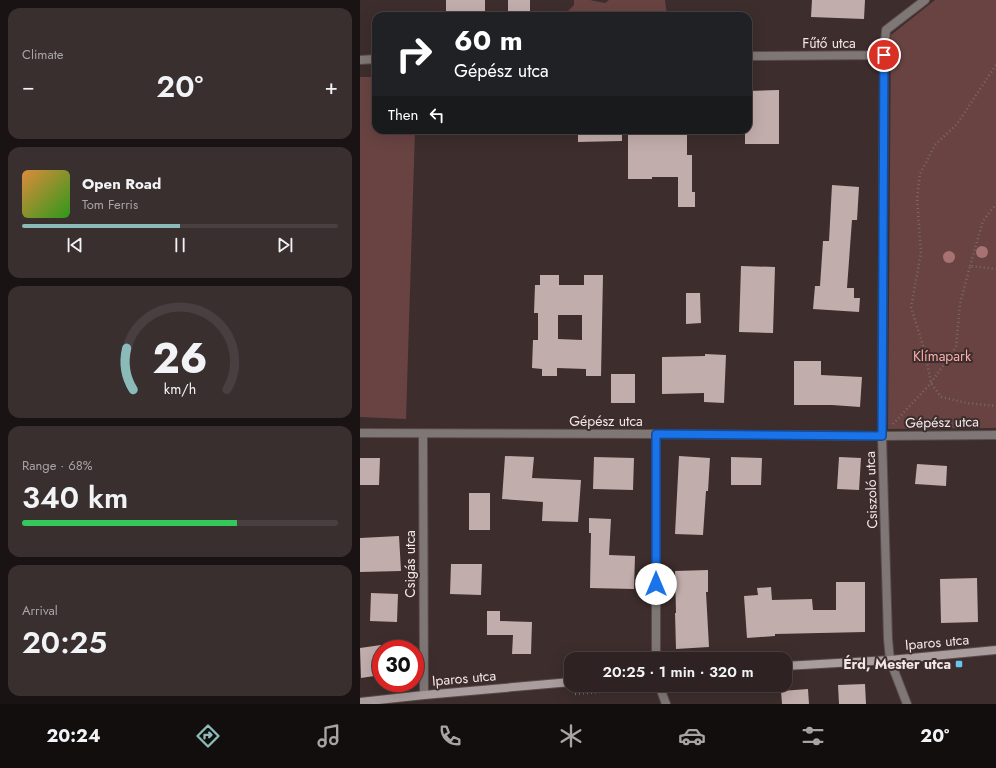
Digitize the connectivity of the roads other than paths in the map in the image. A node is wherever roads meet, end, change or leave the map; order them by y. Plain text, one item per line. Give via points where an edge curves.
1 (925, 0) edge
2 (884, 55) junction
3 (752, 56) edge
4 (360, 60) edge
5 (372, 60) edge
6 (360, 433) edge
7 (423, 434) junction
8 (656, 434) junction
9 (996, 435) edge
10 (882, 436) junction
11 (996, 650) edge
12 (656, 652) edge
13 (890, 660) junction
14 (792, 666) edge
15 (564, 683) edge
16 (661, 692) edge
17 (424, 695) junction
18 (414, 700) edge
19 (360, 702) edge
20 (666, 704) edge
21 (907, 704) edge

1 - 2 street via 886,30
2 - 3 street, Fűtő utca
2 - 10 street, Csiszoló utca
4 - 5 street
6 - 7 street, Gépész utca
7 - 8 street, Gépész utca
7 - 17 street, Csigás utca
8 - 10 street, Gépész utca
8 - 12 street
9 - 10 street, Gépész utca
10 - 13 street, Csiszoló utca
11 - 13 street, Iparos utca
13 - 14 street, Iparos utca
13 - 21 street, Csiszoló utca
15 - 17 street, Iparos utca
16 - 20 street
17 - 18 street, Iparos utca
18 - 19 street, Iparos utca

